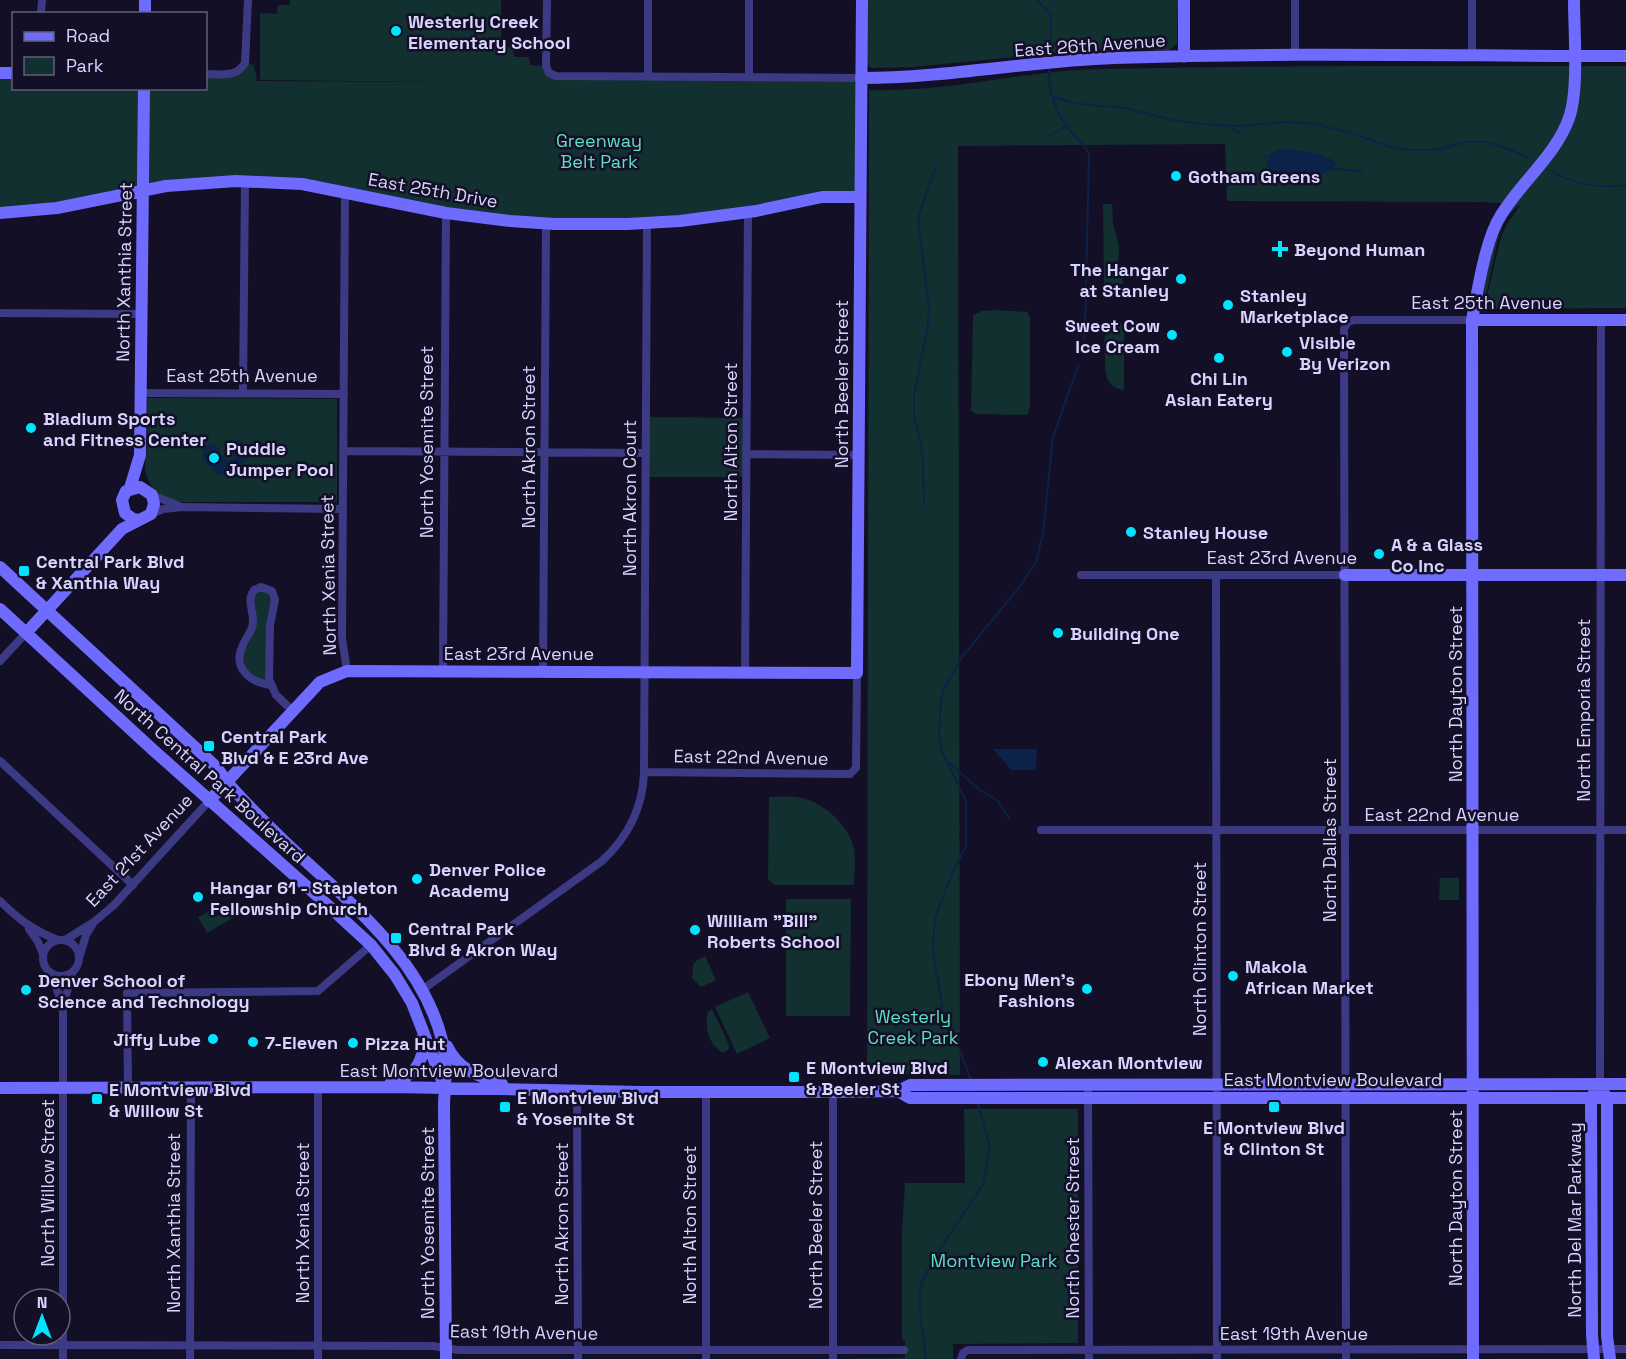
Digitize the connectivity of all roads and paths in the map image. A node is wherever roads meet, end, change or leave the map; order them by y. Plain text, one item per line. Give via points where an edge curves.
1 (248, 0) edge
2 (547, 0) edge
3 (648, 0) edge
4 (749, 0) edge
5 (862, 0) edge
6 (1184, 0) edge
7 (1295, 0) edge
8 (1472, 0) edge
9 (1574, 0) edge
10 (1295, 56) junction
11 (1472, 56) junction
12 (1574, 56) junction
13 (1626, 56) edge
14 (1184, 57) junction
15 (207, 74) edge
16 (648, 77) junction
17 (749, 77) junction
18 (861, 78) junction
19 (144, 90) edge
20 (245, 181) junction
21 (143, 190) junction
22 (345, 192) junction
23 (860, 197) junction
24 (748, 212) junction
25 (0, 213) edge
26 (446, 213) junction
27 (647, 223) junction
28 (546, 224) junction
29 (0, 313) edge
30 (142, 314) junction
31 (1472, 320) junction
32 (1601, 320) junction
33 (1626, 320) edge
34 (1348, 322) joint
35 (141, 393) junction
36 (243, 393) junction
37 (344, 394) junction
38 (344, 451) junction
39 (444, 452) junction
40 (545, 453) junction
41 (646, 453) junction
42 (746, 454) junction
43 (140, 455) junction
44 (859, 455) junction
45 (130, 488) junction
46 (151, 493) junction
47 (182, 507) junction
48 (343, 508) junction
49 (122, 509) junction
50 (151, 514) junction
51 (138, 520) junction
52 (109, 545) junction
53 (0, 567) edge
54 (1082, 575) dead end
55 (1216, 575) junction
56 (1345, 575) junction
57 (1473, 575) junction
58 (1601, 575) junction
59 (1626, 575) edge
60 (0, 609) edge
61 (48, 611) junction
62 (26, 633) junction
63 (0, 661) edge
64 (443, 670) junction
65 (347, 671) junction
66 (543, 671) junction
67 (645, 672) junction
68 (745, 672) junction
69 (857, 673) junction
70 (270, 685) junction
71 (292, 711) junction
72 (0, 761) edge
73 (856, 768) joint
74 (644, 772) junction
75 (226, 781) junction
76 (209, 801) junction
77 (1041, 830) dead end
78 (1217, 830) junction
79 (1345, 830) junction
80 (1473, 830) junction
81 (1601, 831) junction
82 (1626, 831) edge
83 (133, 885) junction
84 (0, 902) edge
85 (94, 922) junction
86 (25, 924) junction
87 (62, 940) junction
88 (371, 945) junction
89 (43, 954) junction
90 (80, 955) junction
91 (51, 974) junction
92 (72, 974) junction
93 (422, 990) junction
94 (63, 1006) junction
95 (418, 1016) junction
96 (442, 1037) junction
97 (1217, 1084) junction
98 (1472, 1084) junction
99 (1600, 1084) junction
100 (1626, 1084) edge
101 (1088, 1085) junction
102 (1345, 1085) junction
103 (128, 1087) junction
104 (191, 1087) junction
105 (318, 1087) junction
106 (379, 1087) junction
107 (0, 1088) edge
108 (63, 1088) junction
109 (445, 1088) junction
110 (515, 1088) junction
111 (578, 1090) junction
112 (898, 1091) junction
113 (706, 1092) junction
114 (833, 1092) junction
115 (1217, 1097) junction
116 (1472, 1097) junction
117 (1088, 1098) junction
118 (1345, 1098) junction
119 (1591, 1098) junction
120 (1607, 1098) junction
121 (1626, 1098) edge
122 (63, 1287) edge
123 (72, 1345) edge
124 (190, 1345) junction
125 (318, 1345) junction
126 (1626, 1349) edge
127 (904, 1350) dead end
128 (446, 1354) edge
129 (578, 1354) edge
130 (706, 1354) edge
131 (1089, 1354) edge
132 (1217, 1354) edge
133 (1346, 1354) edge
134 (1473, 1354) edge
135 (1593, 1354) edge
136 (1610, 1354) edge
137 (833, 1355) edge
138 (962, 1356) edge
139 (190, 1359) edge
140 (318, 1359) edge

1 - 15 street via 245,63 233,74
2 - 16 street, East 26th Avenue via 549,73
3 - 16 street
4 - 17 street
5 - 18 street, North Beeler Street
6 - 14 street
7 - 10 street
8 - 11 street
9 - 12 street
10 - 11 street, East 26th Avenue
10 - 14 street, East 26th Avenue
11 - 12 street, East 26th Avenue
12 - 13 street, East 26th Avenue
12 - 31 street, North Dayton Street via 1570,117 1559,139 1497,222
14 - 18 street, East 26th Avenue via 1075,61 913,77
16 - 17 street, East 26th Avenue
17 - 18 street, East 26th Avenue
18 - 23 street, North Beeler Street
19 - 21 street, North Xanthia Street
20 - 21 street, East 25th Drive
20 - 22 street, East 25th Drive via 302,184
20 - 36 street
21 - 25 street, East 25th Drive via 57,208
21 - 30 street, North Xanthia Street
22 - 26 street, East 25th Drive
22 - 37 street, North Xenia Street
23 - 24 street, East 25th Drive via 822,197
23 - 44 street, North Beeler Street
24 - 27 street, East 25th Drive
24 - 42 street, North Alton Street
26 - 28 street, East 25th Drive
26 - 39 street, North Yosemite Street
27 - 28 street, East 25th Drive
27 - 41 street, North Akron Court
28 - 40 street, North Akron Street
29 - 30 street
30 - 35 street, North Xanthia Street
31 - 32 street, East 25th Avenue
31 - 34 street, East 25th Avenue
31 - 57 street, North Dayton Street
32 - 33 street, East 25th Avenue
32 - 58 street, North Emporia Street
34 - 56 street, North Dallas Street via 1344,332
35 - 36 street, East 25th Avenue
35 - 43 street, North Xanthia Street
36 - 37 street, East 25th Avenue
37 - 38 street, North Xenia Street
38 - 39 street
38 - 48 street, North Xenia Street
39 - 40 street
39 - 64 street, North Yosemite Street
40 - 41 street
40 - 66 street, North Akron Street
41 - 67 street, North Akron Court
42 - 44 street
42 - 68 street, North Alton Street
43 - 45 street, North Xanthia Street
43 - 46 street, North Xanthia Street
44 - 69 street, North Beeler Street
45 - 46 street via 140,487
45 - 49 street via 123,495
46 - 47 street
46 - 50 street
47 - 48 street
47 - 50 street
48 - 65 street, North Xenia Street via 342,638
49 - 51 street via 128,517
49 - 52 street
50 - 51 street
51 - 52 street
52 - 61 street
53 - 61 street, North Central Park Boulevard
54 - 55 street, East 23rd Avenue
55 - 56 street, East 23rd Avenue
55 - 78 street, North Clinton Street
56 - 57 street, East 23rd Avenue
56 - 79 street, North Dallas Street
57 - 58 street, East 23rd Avenue
57 - 80 street, North Dayton Street
58 - 59 street, East 23rd Avenue
58 - 81 street, North Emporia Street
60 - 62 street, North Central Park Boulevard
61 - 62 street
61 - 75 street, North Central Park Boulevard via 214,765
62 - 63 street
62 - 76 street, North Central Park Boulevard
64 - 65 street, East 23rd Avenue
64 - 66 street, East 23rd Avenue
65 - 71 street, East 23rd Avenue via 320,682
66 - 67 street, East 23rd Avenue
67 - 68 street, East 23rd Avenue
67 - 74 street, North Akron Court
68 - 69 street, East 23rd Avenue
69 - 73 street, North Beeler Street
70 - 70 street via 270,625 275,600 272,591 261,587 250,597 253,623 240,660 249,678
70 - 71 street
71 - 75 street, East 23rd Avenue
72 - 83 street
73 - 74 street, East 22nd Avenue via 850,774
74 - 93 street, North Akron Court via 638,810 613,852
75 - 76 street, East 23rd Avenue
75 - 93 street, North Central Park Boulevard via 365,917 399,955
76 - 83 street, East 21st Avenue
76 - 88 street, North Central Park Boulevard
77 - 78 street, East 22nd Avenue
78 - 79 street, East 22nd Avenue
78 - 97 street, North Clinton Street
79 - 80 street, East 22nd Avenue
79 - 102 street, North Dallas Street
80 - 81 street, East 22nd Avenue
80 - 98 street, North Dayton Street
81 - 82 street, East 22nd Avenue
81 - 99 street, North Emporia Street
83 - 85 street, East 21st Avenue
84 - 86 street
85 - 87 street, East 21st Avenue
85 - 90 street, East 21st Avenue
86 - 87 street
86 - 89 street
87 - 89 street via 51,943
87 - 90 street via 77,948
88 - 95 street, North Central Park Boulevard via 395,975
88 - 103 street via 318,991 127,993
89 - 91 street
90 - 92 street
91 - 92 street
91 - 94 street, North Willow Street
92 - 94 street, North Willow Street
93 - 96 street, North Central Park Boulevard
94 - 108 street, North Willow Street
95 - 106 street via 423,1045 417,1067 404,1079
95 - 109 street, North Central Park Boulevard
96 - 109 street, North Central Park Boulevard via 447,1067
96 - 110 street via 460,1065
97 - 101 street, East Montview Boulevard
97 - 102 street, East Montview Boulevard
97 - 115 street, North Clinton Street
98 - 99 street, East Montview Boulevard
98 - 102 street, East Montview Boulevard
98 - 116 street, North Dayton Street
99 - 100 street, East Montview Boulevard
99 - 119 street, North Del Mar Parkway
99 - 120 street, North Emporia Street
101 - 112 street, East Montview Boulevard via 910,1085
101 - 117 street, North Chester Street
102 - 118 street, North Dallas Street
103 - 104 street, East Montview Boulevard
103 - 108 street, East Montview Boulevard
104 - 105 street, East Montview Boulevard
104 - 124 street, North Xanthia Street
105 - 106 street, East Montview Boulevard
105 - 125 street, North Xenia Street
106 - 109 street, East Montview Boulevard
107 - 108 street, East Montview Boulevard
108 - 122 street, North Willow Street
109 - 110 street, East Montview Boulevard
109 - 128 street, North Yosemite Street
110 - 111 street, East Montview Boulevard
111 - 113 street, East Montview Boulevard
111 - 129 street, North Akron Street
112 - 114 street, East Montview Boulevard
112 - 117 street, East Montview Boulevard via 910,1098
113 - 114 street, East Montview Boulevard
113 - 130 street, North Alton Street
114 - 137 street, North Beeler Street
115 - 117 street, East Montview Boulevard
115 - 118 street, East Montview Boulevard
115 - 132 street, North Clinton Street
116 - 118 street, East Montview Boulevard
116 - 119 street, East Montview Boulevard
116 - 134 street, North Dayton Street
117 - 131 street, North Chester Street
118 - 133 street, North Dallas Street
119 - 120 street, East Montview Boulevard
119 - 135 street, North Del Mar Parkway
120 - 121 street, East Montview Boulevard
120 - 136 street, North Del Mar Parkway
123 - 124 street, East 19th Avenue
124 - 125 street, East 19th Avenue
124 - 139 street, North Xanthia Street
125 - 128 street, East 19th Avenue via 433,1346
125 - 140 street, North Xenia Street
126 - 136 street, East 19th Avenue
127 - 137 street, East 19th Avenue
128 - 129 street, East 19th Avenue via 458,1350
129 - 130 street, East 19th Avenue
130 - 137 street, East 19th Avenue
131 - 132 street, East 19th Avenue
131 - 138 street, East 19th Avenue via 968,1350
132 - 133 street, East 19th Avenue
133 - 134 street, East 19th Avenue
134 - 135 street, East 19th Avenue
135 - 136 street, East 19th Avenue

